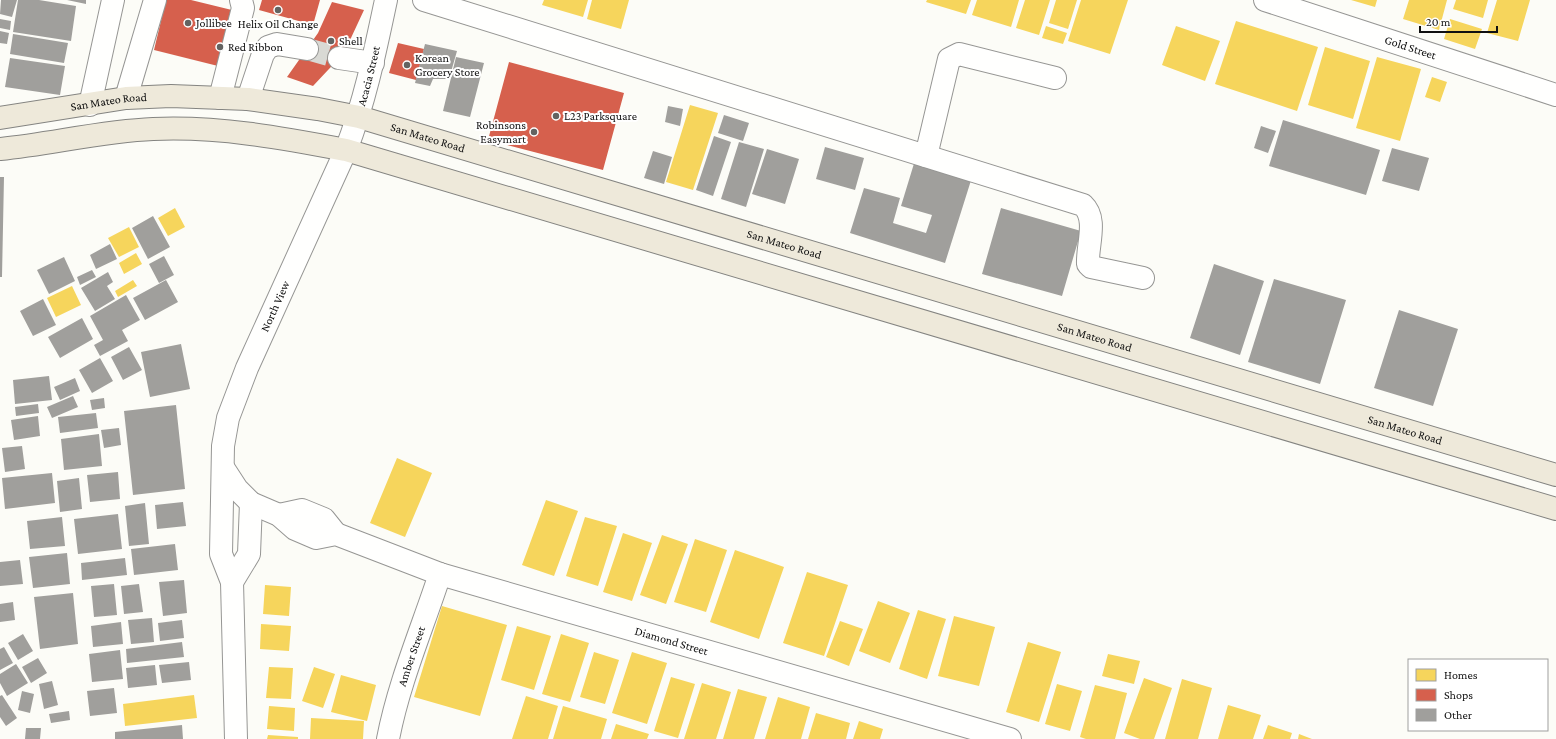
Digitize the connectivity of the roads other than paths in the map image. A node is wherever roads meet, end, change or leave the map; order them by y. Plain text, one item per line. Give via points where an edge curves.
1 (113, 0) edge
2 (155, 0) edge
3 (241, 0) edge
4 (386, 0) edge
5 (424, 0) edge
6 (1265, 0) edge
7 (307, 49) tunnel mouth
8 (339, 58) tunnel mouth
9 (373, 62) junction
10 (1055, 78) dead end
11 (1554, 88) edge
12 (126, 98) junction
13 (220, 98) junction
14 (248, 99) junction
15 (90, 105) junction
16 (359, 117) junction
17 (0, 118) edge
18 (0, 149) edge
19 (346, 150) junction
20 (926, 156) junction
21 (1144, 278) dead end
22 (224, 468) junction
23 (1556, 475) edge
24 (251, 503) junction
25 (1556, 509) edge
26 (440, 574) junction
27 (232, 582) junction
28 (236, 739) edge
29 (388, 739) edge
30 (1010, 739) edge

1 - 15 street
2 - 12 street
3 - 13 street via 243,8
4 - 9 street, Acacia Street
5 - 20 street
6 - 11 street, Gold Street
7 - 14 street via 277,44 268,47 263,54
8 - 9 street
9 - 16 street, Acacia Street
10 - 20 street via 959,54 949,59
12 - 13 main road, San Mateo Road
12 - 15 main road, San Mateo Road
13 - 14 main road, San Mateo Road
14 - 16 main road, San Mateo Road
15 - 17 main road, San Mateo Road
16 - 19 street, Acacia Street
16 - 23 main road, San Mateo Road
18 - 19 main road via 97,134 161,129 215,130 269,136
19 - 22 street, North View via 228,418 223,446
19 - 25 main road
20 - 21 street via 1083,205 1089,210 1091,218 1088,264
22 - 24 street, Diamond Street
22 - 27 street, North View via 221,554
24 - 26 street, Diamond Street via 280,515 302,510 324,519 336,534
24 - 27 street via 249,554
26 - 29 street, Amber Street via 406,672
26 - 30 street, Diamond Street
27 - 28 street

